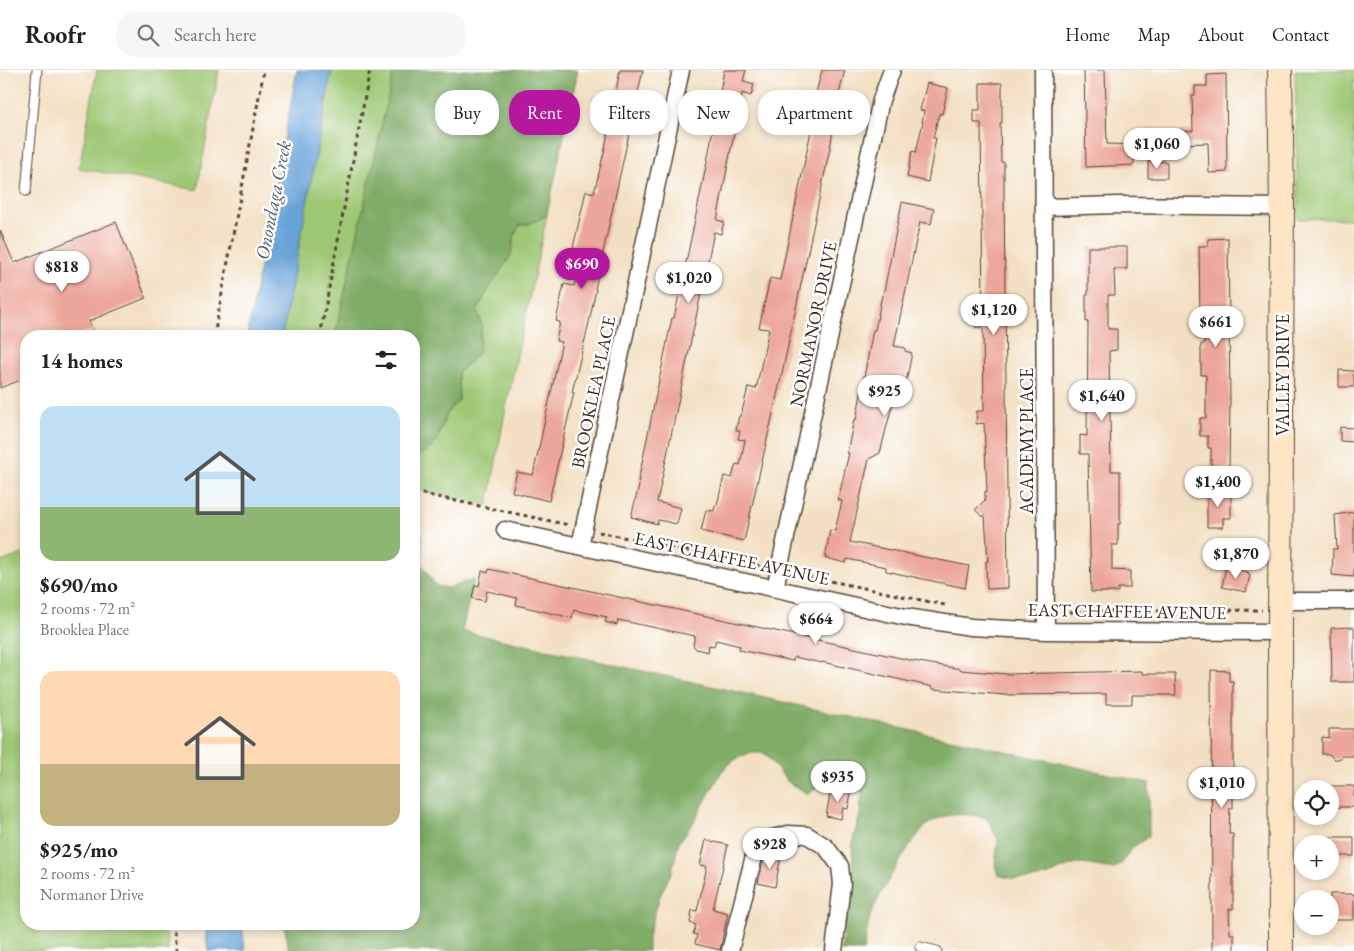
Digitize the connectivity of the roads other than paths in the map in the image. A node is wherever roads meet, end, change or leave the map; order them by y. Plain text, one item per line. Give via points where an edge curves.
1 (37, 70) edge
2 (682, 70) edge
3 (892, 70) edge
4 (1043, 70) edge
5 (1280, 70) edge
6 (26, 191) dead end
7 (1044, 207) junction
8 (1282, 207) junction
9 (504, 530) dead end
10 (580, 546) junction
11 (775, 588) junction
12 (1354, 601) edge
13 (1280, 614) junction
14 (1046, 631) junction
15 (920, 947) dead end
16 (730, 951) edge
17 (834, 951) edge
18 (937, 951) edge
19 (1281, 951) edge

1 - 6 lane
2 - 10 street, BROOKLEA PLACE
3 - 11 street, NORMANOR DRIVE via 881,100
4 - 7 street, ACADEMY PLACE
5 - 8 main road, VALLEY DRIVE
7 - 8 street
7 - 14 street, ACADEMY PLACE
8 - 13 main road, VALLEY DRIVE
9 - 10 street, EAST CHAFFEE AVENUE
10 - 11 street, EAST CHAFFEE AVENUE
11 - 14 street, EAST CHAFFEE AVENUE via 971,628
12 - 13 street, EAST CHAFFEE AVENUE
13 - 14 street, EAST CHAFFEE AVENUE
13 - 19 main road, VALLEY DRIVE
15 - 18 lane
16 - 17 street via 756,848 763,841 788,834 807,836 826,847 840,866 842,884

